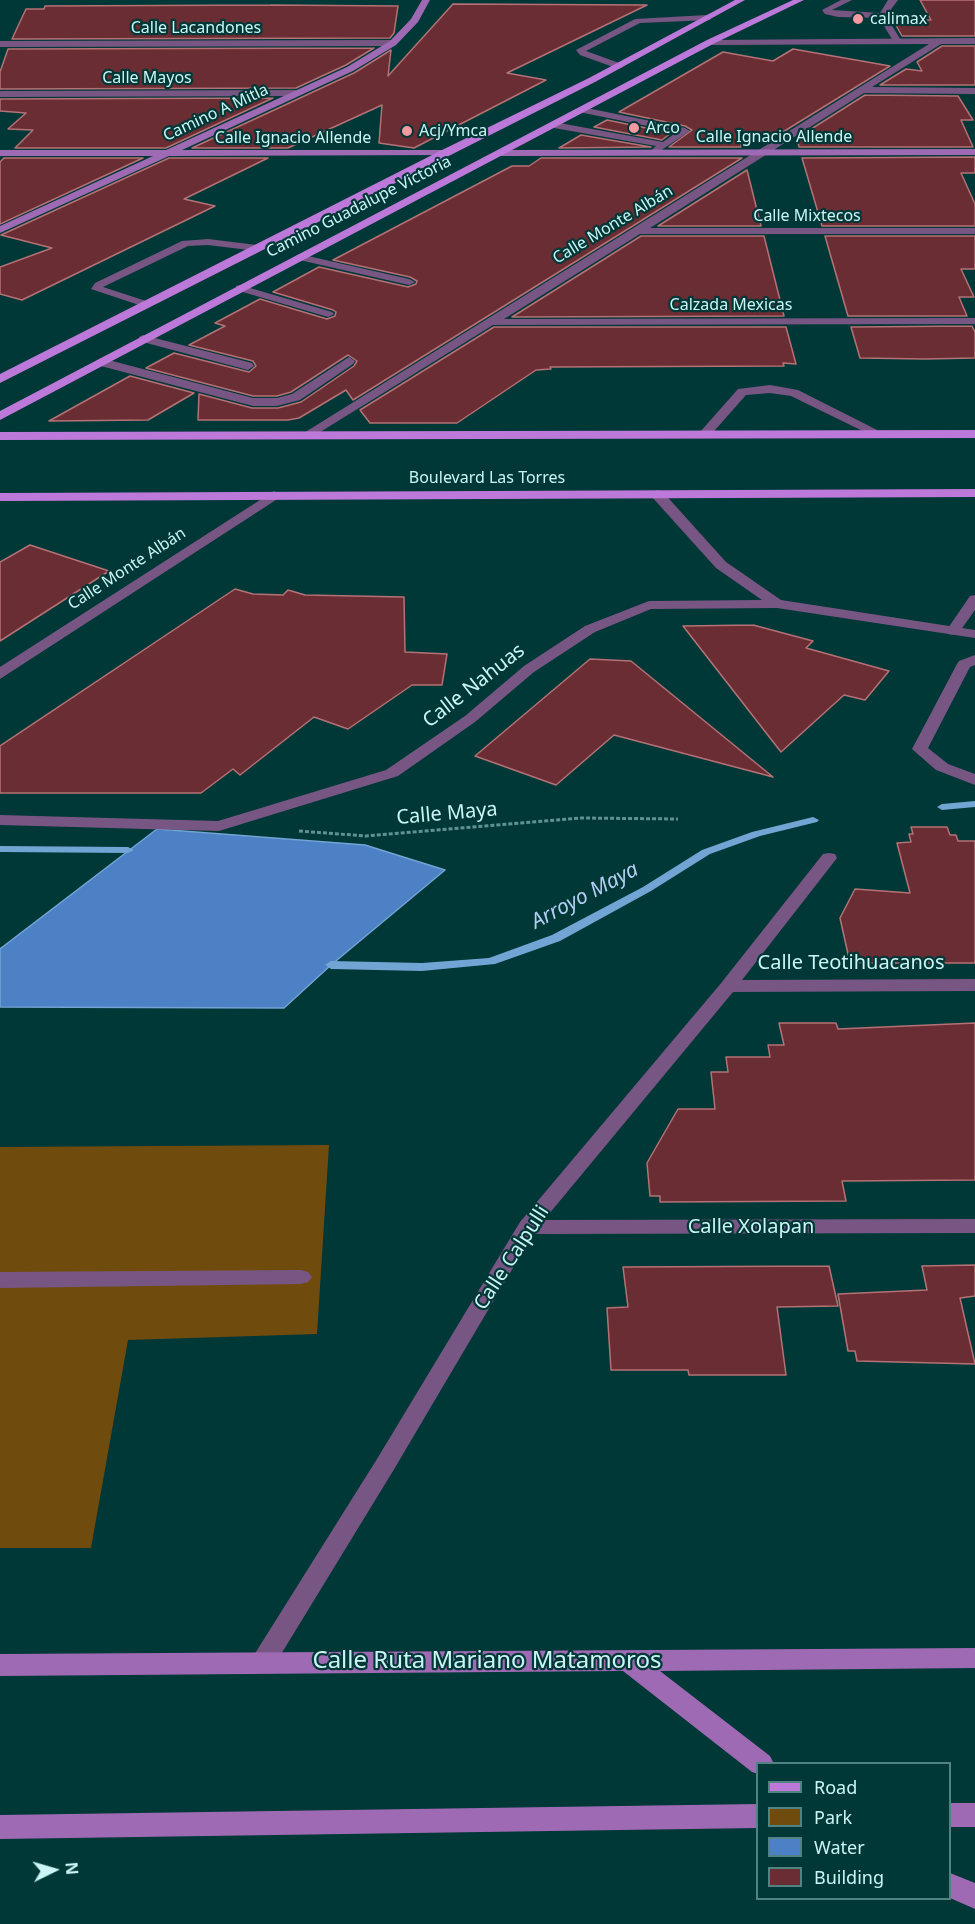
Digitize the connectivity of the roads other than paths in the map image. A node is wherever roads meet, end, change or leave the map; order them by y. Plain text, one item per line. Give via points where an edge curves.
1 (426, 0) edge
2 (741, 0) edge
3 (800, 0) edge
4 (848, 0) edge
5 (894, 0) edge
6 (882, 16) junction
7 (708, 18) junction
8 (710, 42) junction
9 (898, 42) junction
10 (938, 42) junction
11 (975, 42) edge
12 (393, 43) junction
13 (0, 44) edge
14 (618, 66) junction
15 (861, 90) junction
16 (975, 91) edge
17 (295, 93) junction
18 (0, 94) edge
19 (582, 110) junction
20 (554, 125) junction
21 (664, 145) junction
22 (654, 152) junction
23 (761, 152) junction
24 (975, 152) edge
25 (0, 153) edge
26 (165, 153) junction
27 (443, 153) junction
28 (500, 153) junction
29 (3, 227) edge
30 (638, 231) junction
31 (975, 231) edge
32 (257, 248) junction
33 (299, 257) junction
34 (409, 282) dead end
35 (240, 288) junction
36 (145, 304) junction
37 (328, 314) dead end
38 (975, 321) edge
39 (487, 322) junction
40 (143, 339) junction
41 (349, 361) dead end
42 (101, 362) junction
43 (248, 366) dead end
44 (0, 379) edge
45 (0, 416) edge
46 (975, 434) edge
47 (704, 435) junction
48 (881, 435) junction
49 (0, 436) edge
50 (304, 436) junction
51 (975, 493) edge
52 (657, 494) junction
53 (274, 495) junction
54 (0, 497) edge
55 (975, 599) edge
56 (777, 604) junction
57 (953, 631) junction
58 (975, 634) edge
59 (975, 659) edge
60 (0, 674) edge
61 (975, 780) edge
62 (0, 820) edge
63 (830, 858) dead end
64 (975, 985) edge
65 (728, 986) junction
66 (975, 1226) edge
67 (526, 1227) junction
68 (302, 1277) dead end
69 (0, 1280) edge
70 (975, 1658) edge
71 (629, 1661) junction
72 (263, 1662) junction
73 (0, 1665) edge
74 (758, 1762) edge
75 (951, 1815) edge
76 (975, 1815) edge
77 (756, 1816) edge
78 (0, 1827) edge
79 (951, 1885) edge
80 (975, 1896) edge

1 - 12 street, Camino A Mitla via 415,20
2 - 7 main road, Camino Guadalupe Victoria
3 - 8 main road, Camino Guadalupe Victoria
4 - 6 street via 826,10
5 - 6 street
6 - 9 street
7 - 14 main road, Camino Guadalupe Victoria
7 - 14 street via 638,21 580,50
8 - 9 street
8 - 19 main road, Camino Guadalupe Victoria
9 - 10 street
10 - 11 street
10 - 15 street, Calle Monte Albán
12 - 13 street, Calle Lacandones
12 - 17 street, Camino A Mitla via 350,69
14 - 27 main road, Camino Guadalupe Victoria
15 - 16 street
15 - 23 street, Calle Monte Albán
17 - 18 street, Calle Mayos
17 - 26 street, Camino A Mitla
19 - 20 main road, Camino Guadalupe Victoria
19 - 21 street via 685,131
20 - 21 street
20 - 28 main road, Camino Guadalupe Victoria
21 - 22 street
22 - 23 street, Calle Ignacio Allende
22 - 28 street, Calle Ignacio Allende
23 - 24 street, Calle Ignacio Allende
23 - 30 street, Calle Monte Albán
25 - 26 street, Calle Ignacio Allende
26 - 27 street, Calle Ignacio Allende
26 - 29 street, Camino A Mitla
27 - 32 main road, Camino Guadalupe Victoria
28 - 33 main road, Camino Guadalupe Victoria
30 - 31 street, Calle Mixtecos
30 - 39 street, Calle Monte Albán
32 - 36 main road, Camino Guadalupe Victoria
32 - 36 street via 186,243 97,289
33 - 34 street
33 - 35 main road, Camino Guadalupe Victoria
35 - 37 street
35 - 40 main road, Camino Guadalupe Victoria
36 - 44 main road, Camino Guadalupe Victoria
38 - 39 street, Calzada Mexicas
39 - 50 street, Calle Monte Albán
40 - 42 main road, Camino Guadalupe Victoria
40 - 43 street
41 - 42 street via 296,397 277,402 253,402
42 - 45 main road, Camino Guadalupe Victoria
46 - 48 main road
47 - 48 main road
47 - 48 street via 742,392 770,389 794,393
47 - 50 main road
49 - 50 main road
51 - 52 main road, Boulevard Las Torres
52 - 53 main road, Boulevard Las Torres
52 - 56 street via 721,565
53 - 54 main road, Boulevard Las Torres
53 - 60 street, Calle Monte Albán
55 - 57 street
56 - 57 street, Calle Nahuas
56 - 62 street, Calle Nahuas via 649,605 590,629 529,669 470,719 392,773 219,826
57 - 58 street, Calle Nahuas
59 - 61 street via 964,664 920,749 942,766
63 - 65 street, Calle Calpulli
64 - 65 street, Calle Teotihuacanos
65 - 67 street, Calle Calpulli
66 - 67 street, Calle Xolapan
67 - 72 street, Calle Calpulli
68 - 69 street
70 - 71 street, Calle Ruta Mariano Matamoros
71 - 72 street, Calle Ruta Mariano Matamoros
71 - 74 street
72 - 73 street, Calle Ruta Mariano Matamoros
75 - 76 street
77 - 78 street
79 - 80 street

